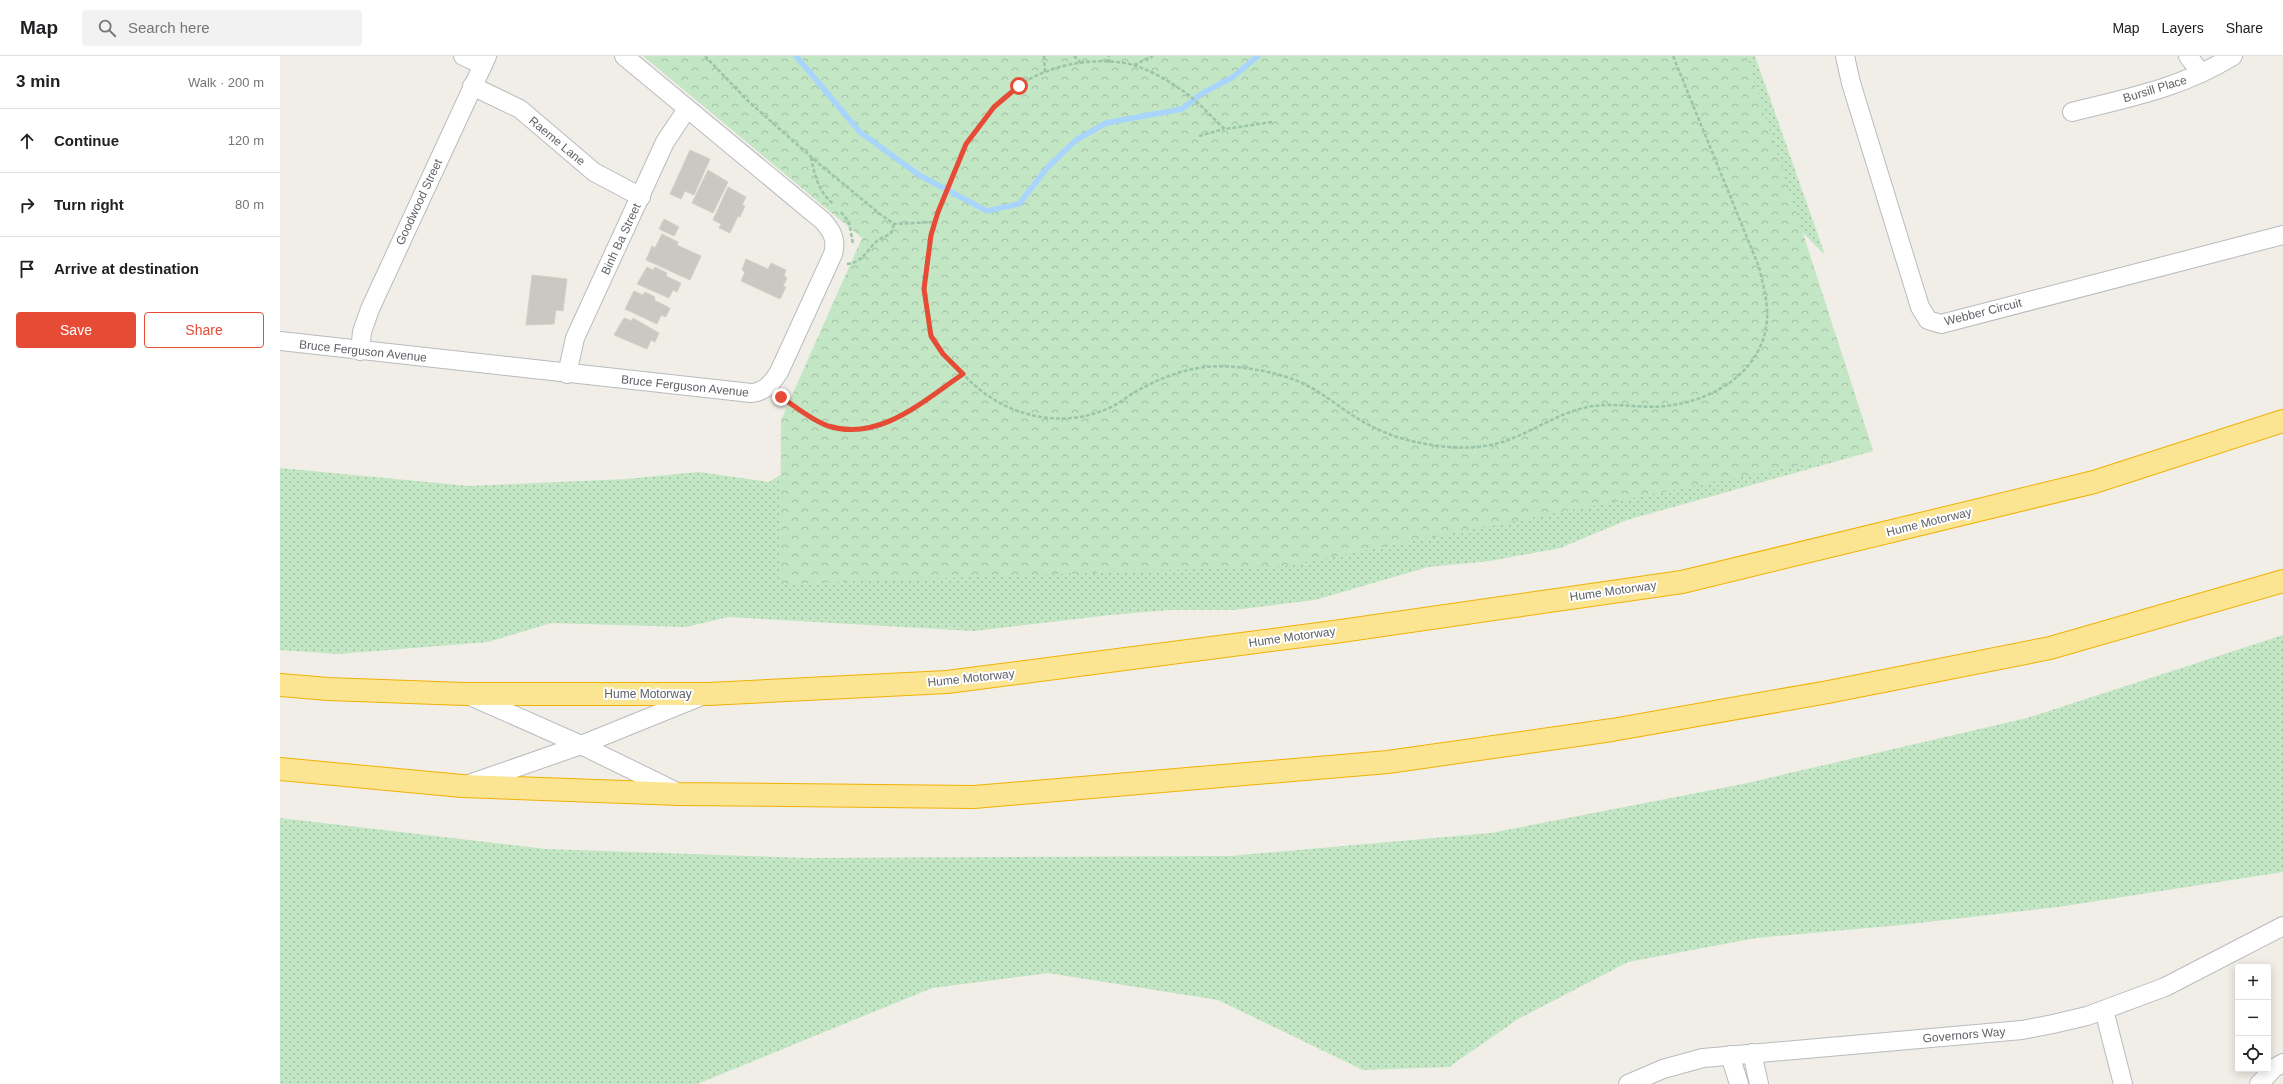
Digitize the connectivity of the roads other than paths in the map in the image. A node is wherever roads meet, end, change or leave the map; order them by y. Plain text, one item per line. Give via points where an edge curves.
1 (463, 56) edge
2 (624, 56) edge
3 (1845, 56) edge
4 (2188, 56) edge
5 (2233, 56) edge
6 (485, 60) edge
7 (2201, 73) junction
8 (472, 86) junction
9 (687, 109) junction
10 (2072, 112) dead end
11 (641, 197) junction
12 (2283, 235) edge
13 (280, 341) edge
14 (360, 351) junction
15 (567, 374) junction
16 (2283, 421) edge
17 (2283, 582) edge
18 (280, 685) edge
19 (464, 694) junction
20 (708, 694) junction
21 (581, 745) junction
22 (280, 769) edge
23 (462, 786) junction
24 (679, 794) junction
25 (2283, 926) edge
26 (2104, 1010) junction
27 (1752, 1053) junction
28 (1730, 1055) junction
29 (2283, 1063) edge
30 (1628, 1084) edge
31 (1739, 1084) edge
32 (1759, 1084) edge
33 (2123, 1084) edge
34 (2259, 1084) edge

1 - 6 street
2 - 9 street, Bruce Ferguson Avenue
3 - 12 street, Webber Circuit via 1920,307 1928,320 1941,324
4 - 7 street
5 - 7 street, Bursill Place
6 - 8 street, Goodwood Street
7 - 10 street, Bursill Place via 2190,80 2157,90
8 - 11 street, Raeme Lane via 520,109 594,172
8 - 14 street, Goodwood Street via 370,309 362,332
9 - 11 street, Binh Ba Street via 665,142
9 - 15 street, Bruce Ferguson Avenue via 823,220 833,234 833,254 779,372 763,390 751,393
11 - 15 street, Binh Ba Street via 575,338
13 - 14 street, Bruce Ferguson Avenue
14 - 15 street, Bruce Ferguson Avenue
16 - 20 highway, Hume Motorway via 2094,482 1682,582 1334,632 948,682
17 - 24 highway via 2050,648 1828,692 1619,728 1388,762 974,796
18 - 19 highway, Hume Motorway
19 - 20 highway, Hume Motorway
19 - 21 street
20 - 21 street
21 - 23 street
21 - 24 street
22 - 23 highway
23 - 24 highway
25 - 26 street, Governors Way via 2165,987
26 - 27 street, Governors Way via 2022,1030
26 - 33 street
27 - 28 street, Governors Way
27 - 32 street
28 - 30 street, Governors Way via 1702,1058 1663,1069
28 - 31 street
29 - 34 street via 2274,1068

